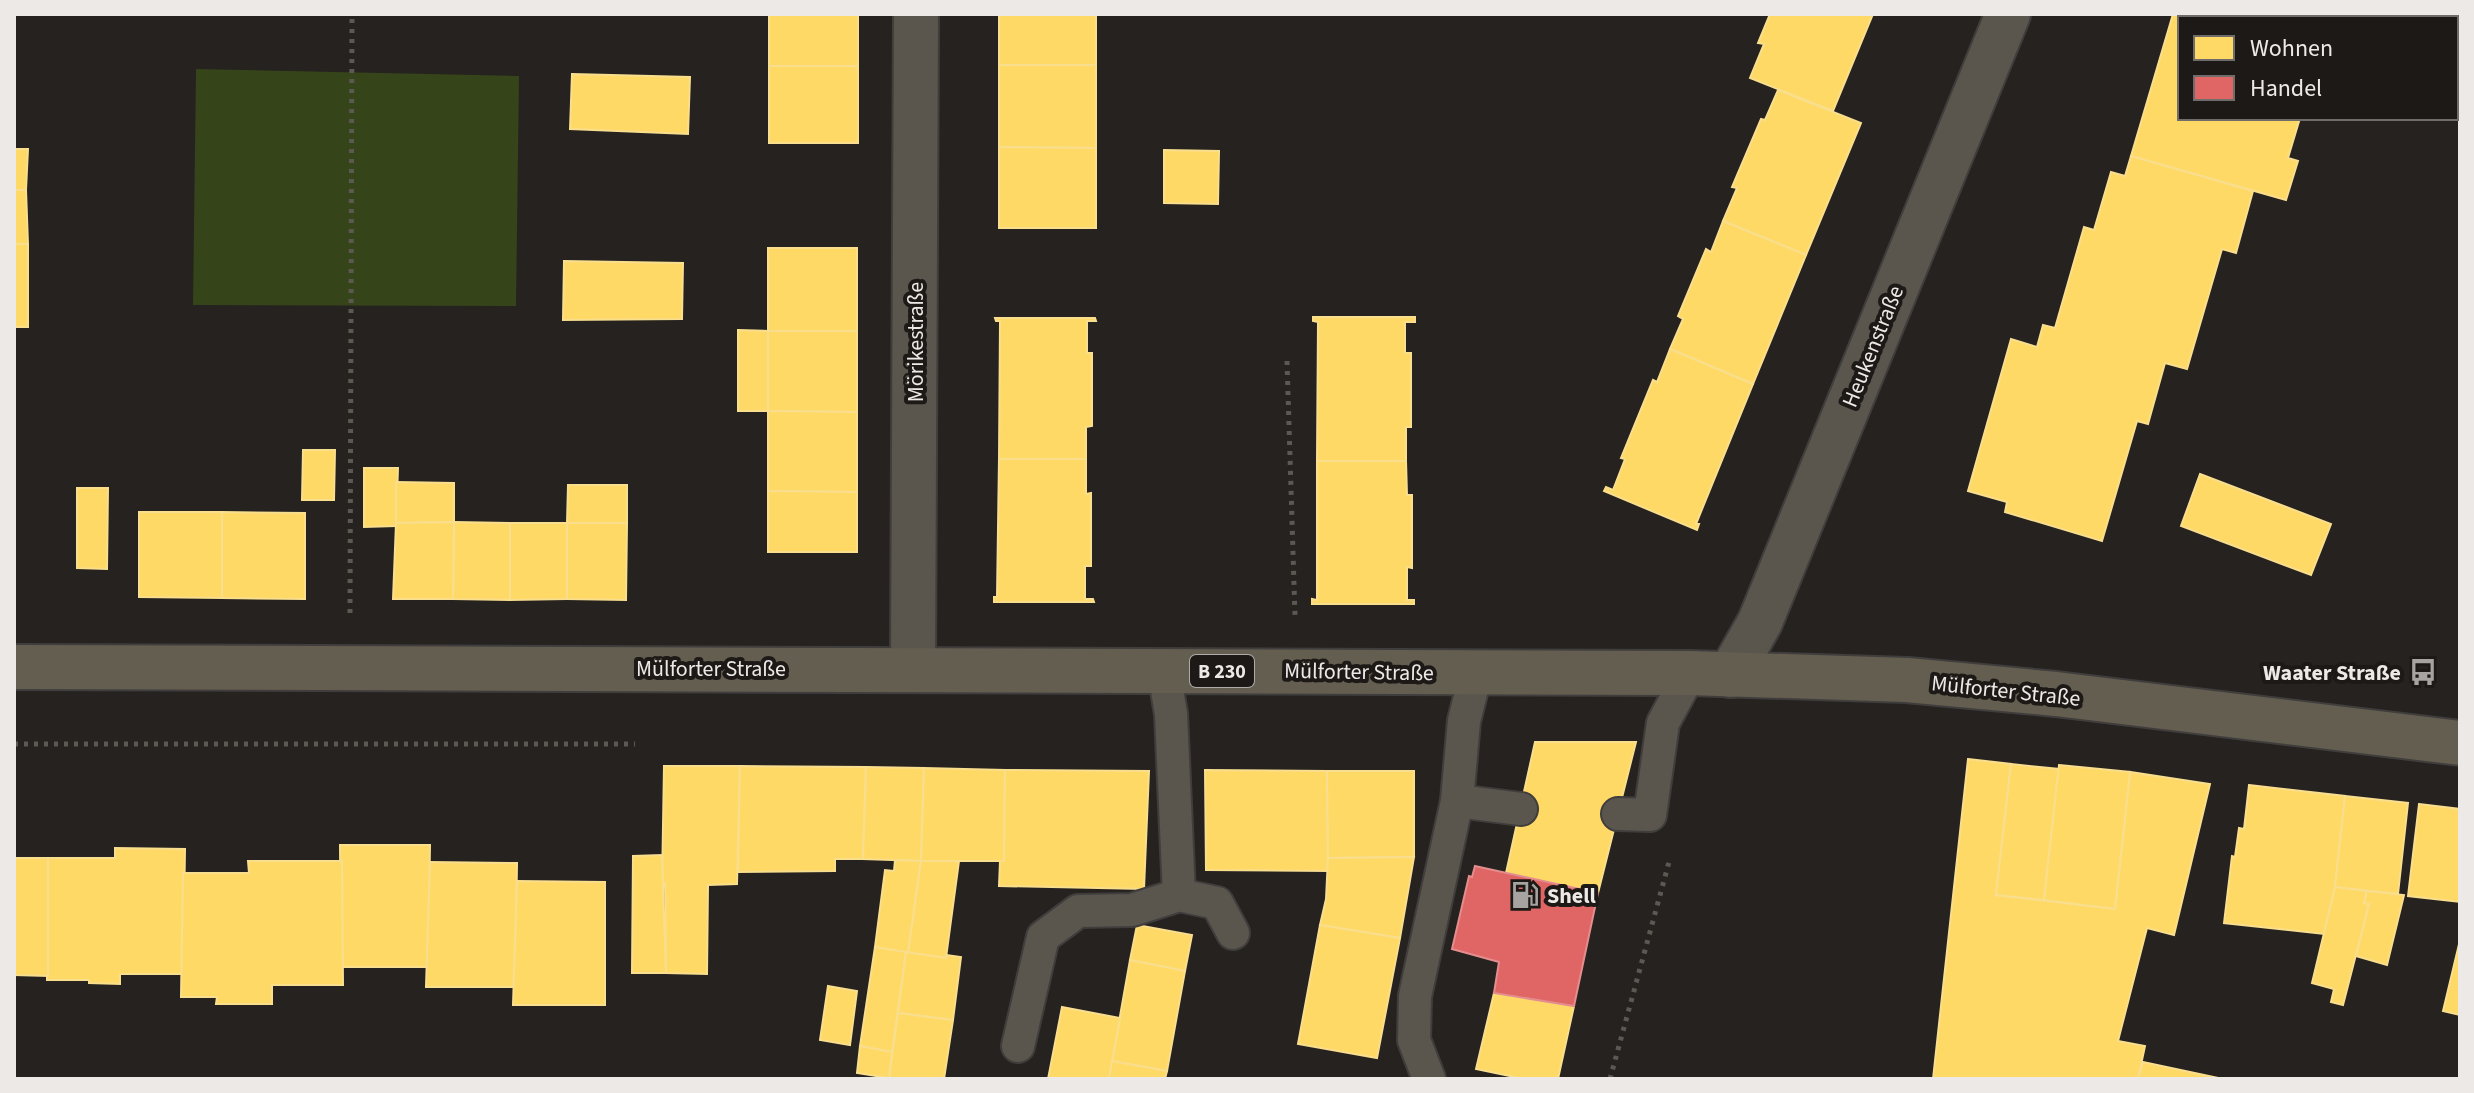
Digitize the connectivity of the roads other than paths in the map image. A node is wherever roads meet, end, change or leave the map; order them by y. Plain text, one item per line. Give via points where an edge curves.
1 (916, 14) edge
2 (2008, 14) edge
3 (14, 667) edge
4 (913, 669) junction
5 (1164, 672) junction
6 (1476, 673) junction
7 (1710, 674) junction
8 (2460, 743) edge
9 (1457, 801) junction
10 (1521, 809) dead end
11 (1618, 814) dead end
12 (1179, 895) junction
13 (1233, 933) dead end
14 (1018, 1046) dead end
15 (1429, 1079) edge

1 - 4 street, Mörikestraße
2 - 7 street, Heukenstraße via 1760,622
3 - 4 main road, Mülforter Straße / B 230
4 - 5 main road, Mülforter Straße / B 230
5 - 6 main road, Mülforter Straße / B 230
5 - 12 lane via 1171,714
6 - 7 main road, Mülforter Straße / B 230
6 - 9 lane via 1464,721
7 - 8 main road, Mülforter Straße / B 230 via 1966,685
7 - 11 lane via 1663,723 1650,815
9 - 10 lane
9 - 15 lane via 1415,996 1414,1040
12 - 13 lane via 1217,903
12 - 14 lane via 1132,910 1078,911 1043,937

